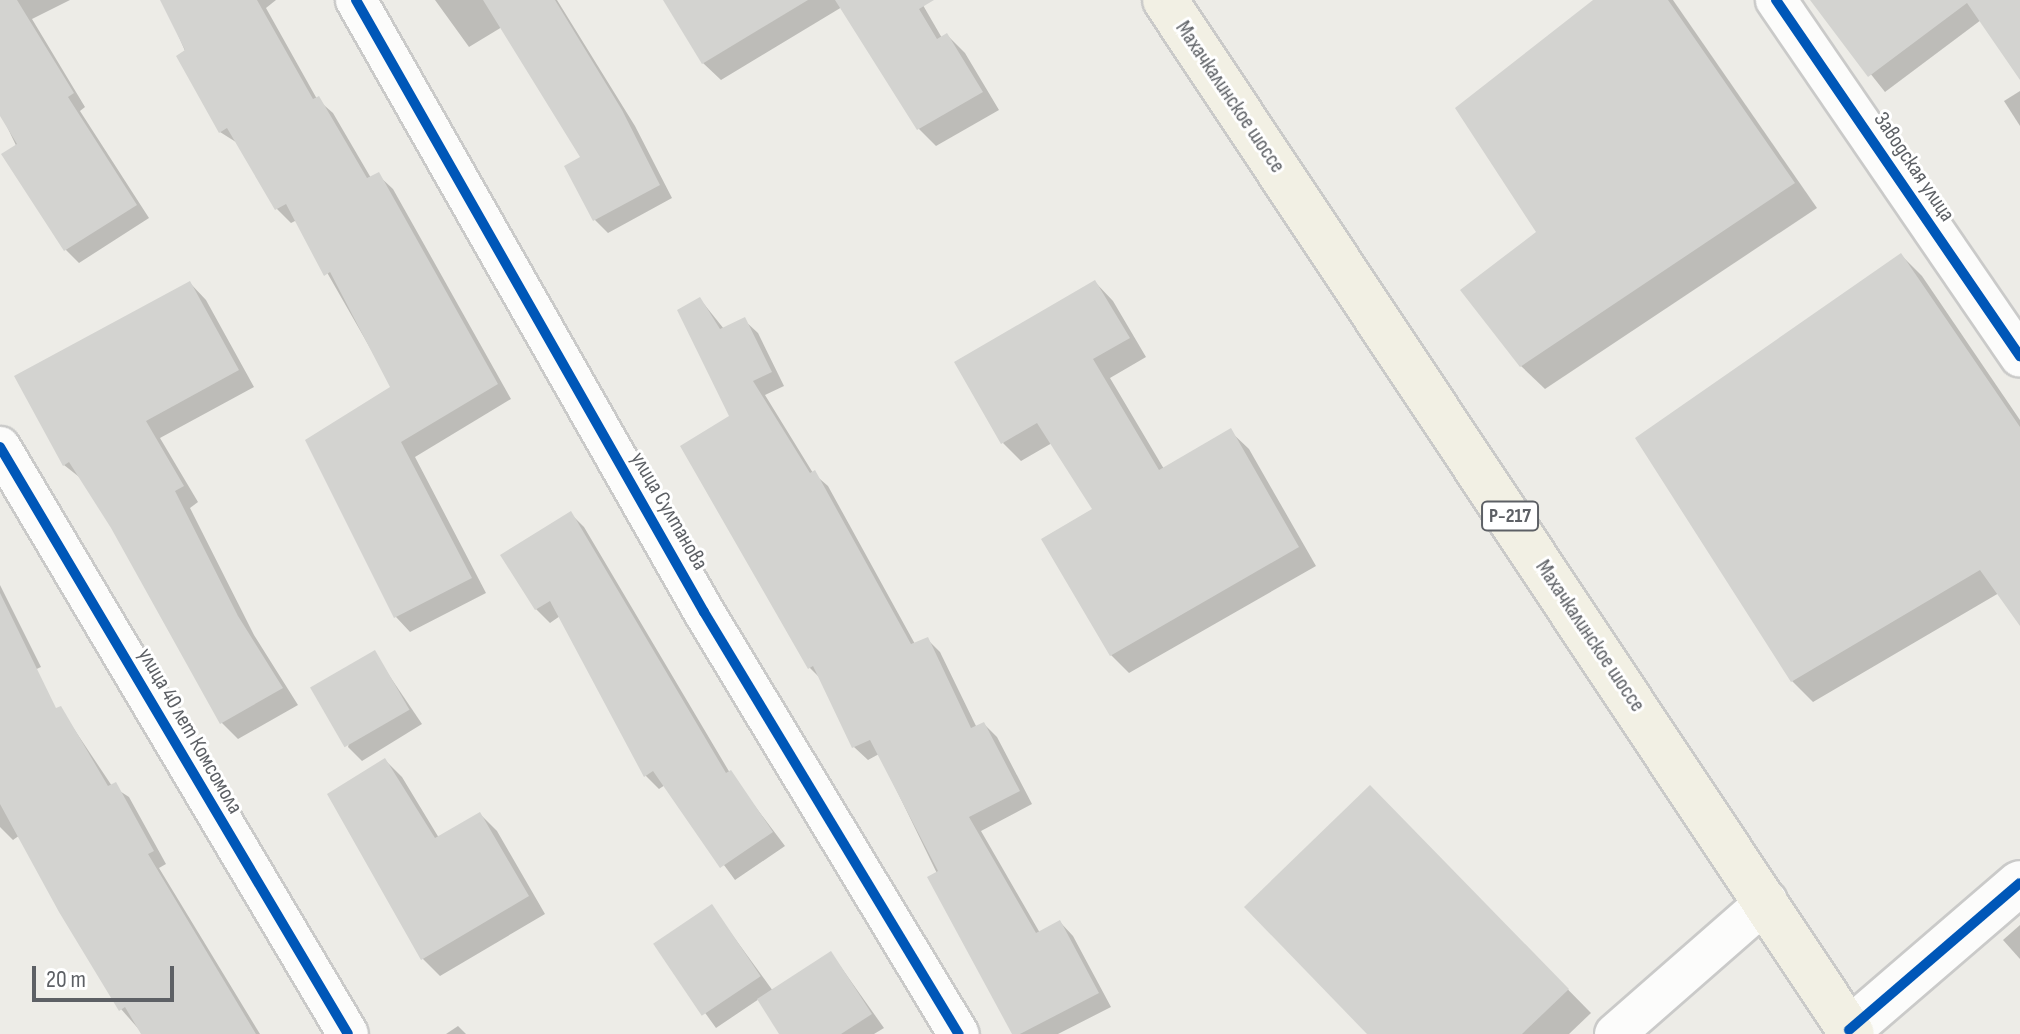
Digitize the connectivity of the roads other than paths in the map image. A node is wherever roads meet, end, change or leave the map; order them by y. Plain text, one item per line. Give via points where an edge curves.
1 (356, 0) edge
2 (1165, 0) edge
3 (1776, 0) edge
4 (2020, 356) edge
5 (0, 447) edge
6 (2020, 883) edge
7 (1767, 901) junction
8 (1851, 1032) edge
9 (348, 1034) edge
10 (959, 1034) edge
11 (1615, 1034) edge

1 - 10 street, улица Султанова via 704,612
2 - 7 highway, Махачкалинское шоссе / Р-217
3 - 4 street, Заводская улица
5 - 9 street, улица 40 лет Комсомола
6 - 8 street
7 - 8 highway, Махачкалинское шоссе / Р-217
7 - 11 street

